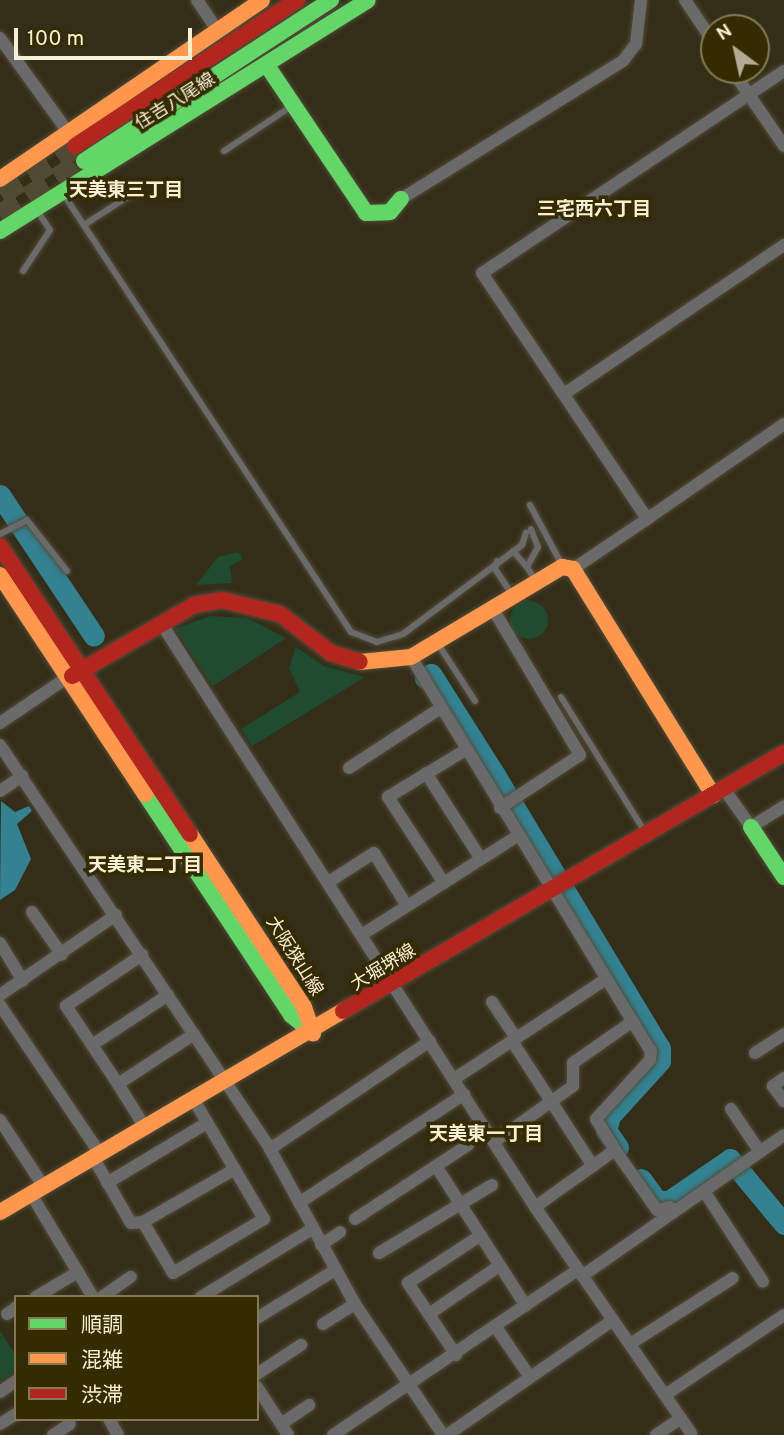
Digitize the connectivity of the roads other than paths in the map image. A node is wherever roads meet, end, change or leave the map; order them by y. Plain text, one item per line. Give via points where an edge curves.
1 (197, 0) edge
2 (262, 0) edge
3 (297, 0) edge
4 (331, 0) edge
5 (368, 0) edge
6 (641, 0) edge
7 (684, 0) edge
8 (700, 23) edge
9 (217, 30) junction
10 (0, 38) edge
11 (268, 67) junction
12 (784, 71) edge
13 (742, 84) edge
14 (749, 95) junction
15 (293, 104) junction
16 (71, 139) junction
17 (784, 146) edge
18 (224, 151) dead end
19 (84, 162) tunnel mouth
20 (0, 179) edge
21 (138, 190) dead end
22 (63, 194) junction
23 (401, 199) joint
24 (36, 210) junction
25 (83, 225) junction
26 (0, 231) edge
27 (784, 245) edge
28 (23, 271) dead end
29 (564, 394) junction
30 (784, 424) edge
31 (530, 505) dead end
32 (648, 519) junction
33 (0, 534) edge
34 (0, 546) edge
35 (513, 551) junction
36 (497, 561) junction
37 (527, 567) junction
38 (568, 568) junction
39 (67, 571) dead end
40 (0, 575) edge
41 (537, 583) junction
42 (514, 597) junction
43 (494, 609) junction
44 (161, 623) junction
45 (438, 644) junction
46 (411, 657) junction
47 (85, 671) junction
48 (68, 677) junction
49 (561, 697) dead end
50 (475, 701) dead end
51 (439, 709) junction
52 (0, 723) edge
53 (0, 745) edge
54 (464, 751) junction
55 (784, 753) edge
56 (349, 768) dead end
57 (426, 773) junction
58 (22, 776) junction
59 (0, 791) edge
60 (719, 792) junction
61 (784, 806) edge
62 (500, 808) junction
63 (751, 827) junction
64 (645, 834) junction
65 (516, 837) junction
66 (481, 859) junction
67 (784, 877) edge
68 (330, 881) junction
69 (444, 883) junction
70 (556, 884) junction
71 (407, 906) junction
72 (32, 912) dead end
73 (116, 915) junction
74 (363, 934) junction
75 (0, 943) edge
76 (62, 955) junction
77 (142, 955) junction
78 (606, 979) junction
79 (23, 981) junction
80 (394, 986) junction
81 (168, 995) junction
82 (0, 996) edge
83 (492, 1002) dead end
84 (0, 1005) edge
85 (633, 1021) junction
86 (313, 1033) junction
87 (194, 1034) junction
88 (784, 1034) edge
89 (514, 1040) junction
90 (430, 1041) junction
91 (92, 1045) junction
92 (755, 1053) dead end
93 (784, 1078) edge
94 (454, 1079) junction
95 (118, 1084) junction
96 (227, 1084) junction
97 (464, 1094) junction
98 (553, 1100) junction
99 (784, 1101) edge
100 (195, 1102) junction
101 (731, 1109) dead end
102 (0, 1120) edge
103 (208, 1123) junction
104 (146, 1129) junction
105 (784, 1135) edge
106 (494, 1142) junction
107 (468, 1145) dead end
108 (270, 1149) junction
109 (615, 1150) junction
110 (760, 1152) junction
111 (96, 1155) junction
112 (436, 1166) junction
113 (593, 1166) junction
114 (235, 1169) junction
115 (107, 1182) junction
116 (492, 1185) dead end
117 (37, 1191) junction
118 (704, 1191) junction
119 (299, 1203) junction
120 (461, 1204) junction
121 (535, 1207) junction
122 (0, 1212) edge
123 (674, 1212) junction
124 (355, 1219) dead end
125 (143, 1222) junction
126 (312, 1229) junction
127 (340, 1232) dead end
128 (481, 1235) junction
129 (320, 1245) junction
130 (379, 1253) dead end
131 (499, 1266) junction
132 (335, 1270) junction
133 (78, 1272) junction
134 (580, 1273) junction
135 (131, 1277) dead end
136 (733, 1278) dead end
137 (763, 1282) dead end
138 (39, 1295) edge
139 (92, 1295) edge
140 (105, 1295) edge
141 (206, 1295) edge
142 (355, 1304) junction
143 (526, 1306) junction
144 (429, 1314) junction
145 (784, 1315) edge
146 (259, 1317) edge
147 (614, 1320) junction
148 (323, 1324) dead end
149 (495, 1326) junction
150 (630, 1344) junction
151 (301, 1345) dead end
152 (456, 1355) junction
153 (259, 1373) edge
154 (530, 1377) junction
155 (408, 1389) junction
156 (259, 1390) edge
157 (665, 1395) junction
158 (309, 1405) dead end
159 (681, 1418) junction
160 (71, 1426) edge
161 (285, 1429) edge
162 (691, 1433) dead end
163 (53, 1435) edge
164 (333, 1435) edge
165 (445, 1435) edge
166 (656, 1435) edge

1 - 9 street
2 - 9 main road, 住吉八尾線
3 - 16 main road
4 - 19 main road
5 - 11 main road, 住吉八尾線
6 - 23 street via 636,44 623,61
7 - 8 street
9 - 16 main road, 住吉八尾線
10 - 16 street
11 - 15 main road
11 - 22 main road, 住吉八尾線
12 - 14 street
13 - 14 street
14 - 17 street
14 - 29 street via 482,273
15 - 18 lane
15 - 23 main road via 366,213 390,212
16 - 20 main road, 住吉八尾線
21 - 25 lane
22 - 24 main road, 住吉八尾線
22 - 25 lane
24 - 26 main road, 住吉八尾線
24 - 28 lane via 50,230
25 - 36 lane via 351,632 389,641 452,602
27 - 29 street
29 - 32 street
30 - 32 street
31 - 38 lane
32 - 38 street
33 - 39 lane via 27,520
34 - 47 main road, 大阪狭山線
35 - 36 lane
35 - 37 lane
35 - 37 lane via 528,531 538,547
36 - 42 lane via 495,569
37 - 41 lane
38 - 41 main road
38 - 60 main road
40 - 48 main road, 大阪狭山線
41 - 42 main road
42 - 43 main road
43 - 45 main road
43 - 62 street via 580,755
44 - 46 main road via 194,605 250,603 280,614 331,653 360,662
44 - 47 main road
44 - 68 street
45 - 46 main road
45 - 50 lane
46 - 51 street
47 - 48 main road
47 - 86 main road, 大阪狭山線 via 304,1007
48 - 52 street
48 - 86 main road, 大阪狭山線 via 291,1015
49 - 64 lane
51 - 54 street
51 - 56 street
53 - 58 street
54 - 57 street
54 - 62 street
55 - 60 main road, 大堀堺線
57 - 66 street
57 - 69 street via 388,797
58 - 59 street
58 - 73 street
60 - 63 street
60 - 64 main road, 大堀堺線
61 - 63 street
62 - 65 street
63 - 67 main road
64 - 70 main road, 大堀堺線
65 - 66 street
65 - 70 street
66 - 69 street
68 - 71 street via 374,853
68 - 74 street
69 - 71 street
70 - 78 street
70 - 80 main road, 大堀堺線
71 - 74 street
72 - 76 street
73 - 76 street
73 - 77 street
74 - 80 street
75 - 79 street
76 - 79 street
77 - 81 street
77 - 91 street via 66,1006
78 - 85 street
78 - 89 street
79 - 82 street
80 - 86 main road, 大堀堺線
80 - 90 street
81 - 87 street
81 - 91 street
83 - 89 street
84 - 111 street
85 - 98 street via 573,1063 573,1086
85 - 109 street via 650,1060 596,1119
86 - 96 main road, 大堀堺線
87 - 95 street
87 - 96 street
88 - 92 street
89 - 94 street
89 - 98 street
90 - 94 street
90 - 108 street
91 - 95 street
93 - 99 street via 772,1086
94 - 97 street
95 - 104 street
96 - 100 main road, 大堀堺線
96 - 108 street
97 - 106 street
97 - 119 street
98 - 106 street
98 - 113 street
100 - 103 street
100 - 104 main road, 大堀堺線
101 - 110 street
102 - 117 street
103 - 114 street
103 - 115 street
104 - 111 main road, 大堀堺線
105 - 110 street
106 - 121 street
107 - 112 street
108 - 119 street
109 - 113 street
109 - 123 street via 657,1210 670,1207
110 - 118 street
111 - 115 street
111 - 117 main road, 大堀堺線
112 - 120 street
112 - 124 street
113 - 121 street
114 - 125 street
114 - 125 street via 264,1219 173,1273
115 - 125 street via 131,1223
116 - 120 street
117 - 122 main road, 大堀堺線
117 - 133 street
118 - 123 street
118 - 137 street
119 - 126 street
120 - 128 street
120 - 130 street
121 - 134 street
123 - 134 street
126 - 129 street
126 - 141 street
127 - 129 street
128 - 131 street
128 - 144 street via 408,1283
129 - 132 street
131 - 143 street
131 - 144 street
132 - 142 street
132 - 146 street
133 - 138 street
133 - 139 street
134 - 143 street
134 - 147 street
135 - 140 street
136 - 150 street
142 - 148 street
142 - 155 street
143 - 149 street
144 - 152 street
145 - 157 street
147 - 150 street
147 - 154 street
149 - 152 street
149 - 154 street
150 - 157 street
151 - 153 street
152 - 155 street
154 - 165 street
155 - 164 street
155 - 165 street
156 - 161 street
157 - 159 street
158 - 161 street
159 - 162 street
159 - 166 street
160 - 163 street

